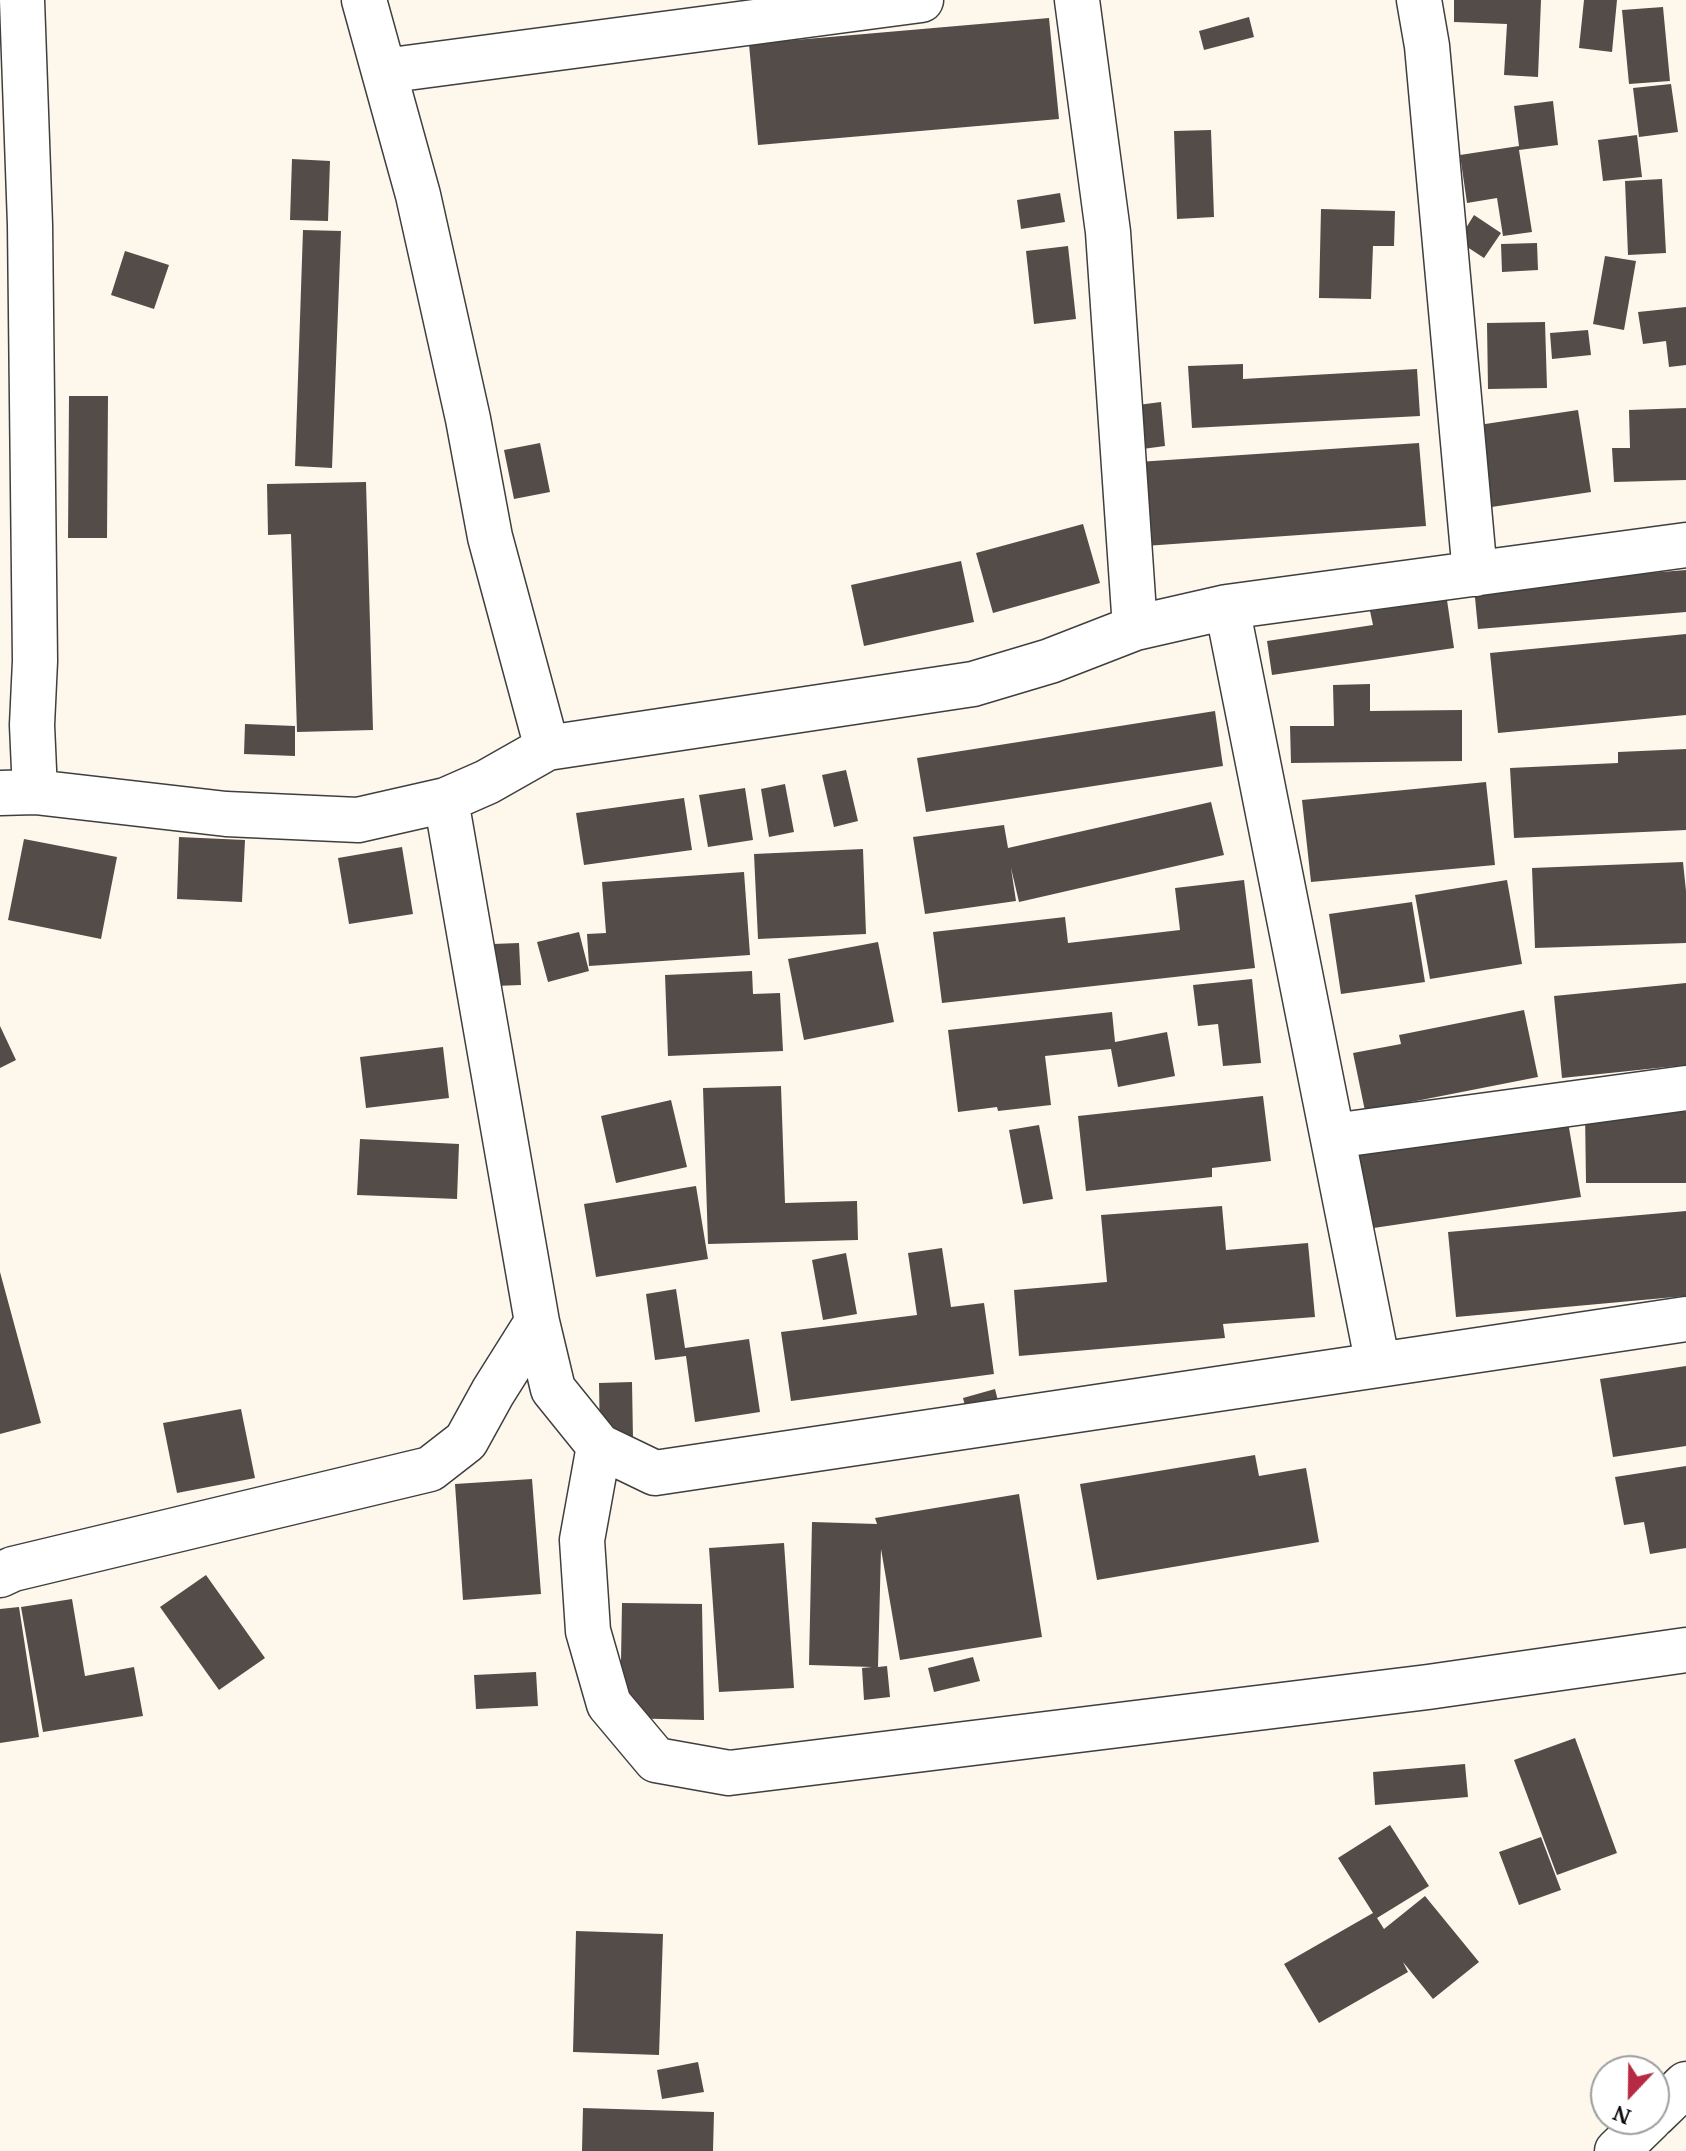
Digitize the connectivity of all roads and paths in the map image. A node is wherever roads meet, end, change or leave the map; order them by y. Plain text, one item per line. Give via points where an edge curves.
1 (22, 0) edge
2 (364, 0) edge
3 (921, 0) edge
4 (1077, 0) edge
5 (1419, 0) edge
6 (699, 14) edge
7 (384, 71) junction
8 (1686, 545) edge
9 (1475, 574) junction
10 (1227, 607) junction
11 (1135, 628) junction
12 (547, 748) junction
13 (17, 793) edge
14 (446, 800) junction
15 (1686, 1088) edge
16 (1333, 1136) junction
17 (1686, 1319) edge
18 (537, 1322) junction
19 (1378, 1365) junction
20 (599, 1446) junction
21 (0, 1575) edge
22 (1686, 1650) edge
23 (1686, 2084) edge
24 (1670, 2100) edge
25 (1633, 2135) edge
26 (1617, 2151) edge

1 - 13 street via 35,645 32,725
2 - 7 street
3 - 6 street
4 - 11 street via 1108,232
5 - 9 street
6 - 7 street
7 - 12 street via 418,195 490,537
8 - 9 street
9 - 10 street
10 - 11 street
10 - 16 street
11 - 12 street via 973,684
12 - 14 street
13 - 14 street via 226,814 358,820
14 - 18 street
15 - 16 street
16 - 19 street
17 - 19 street
18 - 20 street via 553,1389
18 - 21 street via 466,1441 430,1469
19 - 20 street via 655,1473
20 - 22 street via 582,1540 588,1631 609,1704 656,1760 671,1763 729,1773
23 - 24 street
25 - 26 street

